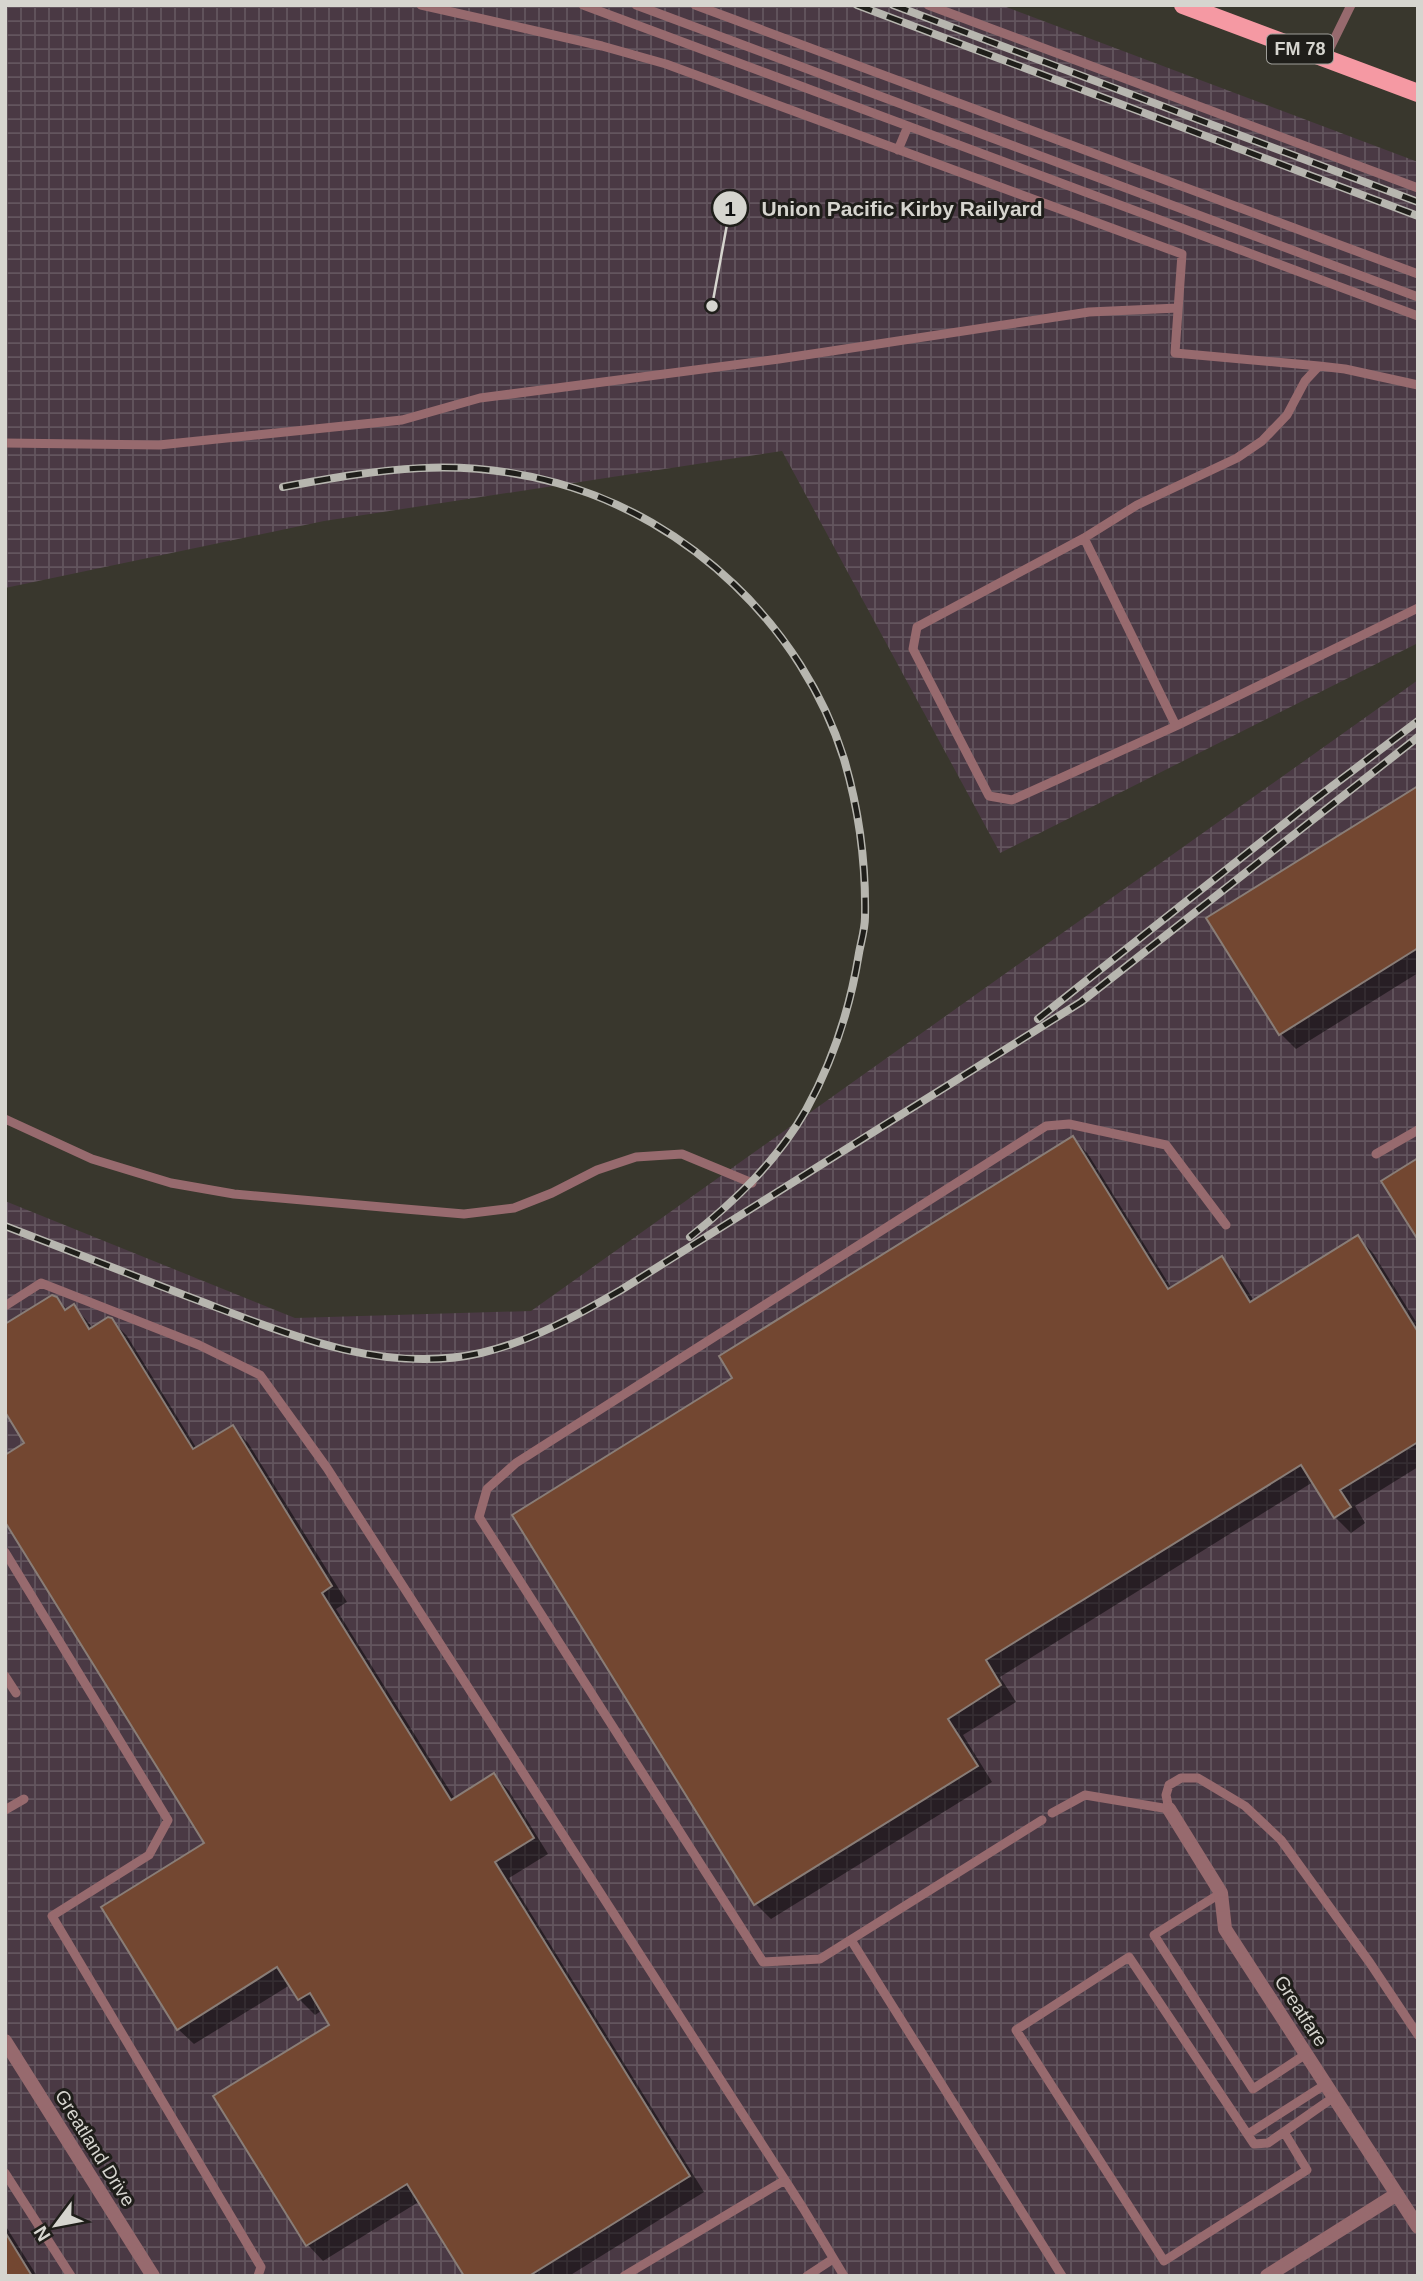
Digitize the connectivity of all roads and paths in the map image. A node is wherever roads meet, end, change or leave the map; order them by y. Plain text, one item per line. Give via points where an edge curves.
1 (421, 5) edge
2 (583, 5) edge
3 (635, 5) edge
4 (695, 5) edge
5 (928, 5) edge
6 (1183, 5) edge
7 (1351, 5) edge
8 (1208, 10) edge
9 (1325, 58) junction
10 (1418, 93) edge
11 (908, 126) junction
12 (898, 150) junction
13 (1418, 188) edge
14 (1418, 274) edge
15 (1418, 297) edge
16 (1178, 308) junction
17 (1418, 316) edge
18 (1319, 366) junction
19 (1418, 385) edge
20 (5, 443) edge
21 (1084, 538) junction
22 (1418, 608) edge
23 (1176, 726) junction
24 (5, 1119) edge
25 (1418, 1130) edge
26 (1376, 1154) dead end
27 (752, 1183) dead end
28 (1226, 1225) dead end
29 (5, 1306) edge
30 (5, 1552) edge
31 (5, 1676) edge
32 (16, 1693) dead end
33 (24, 1799) dead end
34 (1169, 1809) junction
35 (5, 1810) edge
36 (1052, 1814) dead end
37 (1042, 1820) dead end
38 (1221, 1893) junction
39 (850, 1940) junction
40 (1418, 2035) edge
41 (5, 2042) edge
42 (1306, 2054) junction
43 (1326, 2084) junction
44 (1335, 2097) junction
45 (1284, 2132) junction
46 (1248, 2134) junction
47 (5, 2173) edge
48 (785, 2180) junction
49 (1398, 2194) junction
50 (1418, 2227) edge
51 (833, 2259) junction
52 (71, 2276) edge
53 (153, 2276) edge
54 (258, 2276) edge
55 (624, 2276) edge
56 (807, 2276) edge
57 (844, 2276) edge
58 (1062, 2276) edge
59 (1267, 2276) edge

1 - 12 lane via 666,64
2 - 11 lane
3 - 15 lane
4 - 14 lane
5 - 13 lane
6 - 8 main road, FM 78
7 - 9 lane
8 - 9 main road, FM 78
9 - 10 main road, FM 78
11 - 12 lane
11 - 17 lane
12 - 16 lane via 1182,254
16 - 18 lane via 1175,353
16 - 20 lane via 1089,312 480,398 402,420 159,445
18 - 19 lane
18 - 21 lane via 1305,381 1287,415 1262,441 1237,458 1137,505
21 - 23 lane
21 - 23 lane via 917,627 914,649 989,796 1012,800
22 - 23 lane
24 - 27 lane via 92,1159 171,1183 234,1194 405,1209 464,1214 514,1208 636,1157 682,1154
25 - 26 lane
28 - 39 lane via 1166,1145 1069,1124 1046,1126 516,1463 487,1489 479,1517 763,1962 820,1959
29 - 48 lane via 41,1283 199,1345 260,1375 327,1468
30 - 54 lane via 168,1820 149,1855 52,1916 261,2267
31 - 32 lane
33 - 35 lane
34 - 36 lane via 1085,1795
34 - 38 street, Greatfare
34 - 40 lane via 1169,1785 1181,1778 1198,1779 1245,1806 1281,1840
37 - 39 lane
38 - 42 street, Greatfare via 1225,1929
38 - 42 lane via 1154,1935 1253,2089
39 - 58 lane
41 - 53 street, Greatland Drive
42 - 43 street, Greatfare
43 - 44 street, Greatfare
43 - 46 lane
44 - 45 lane
44 - 49 street, Greatfare
45 - 46 lane via 1268,2143 1254,2144
45 - 46 lane via 1307,2170 1164,2260 1016,2030 1129,1956
47 - 52 lane
48 - 51 lane
48 - 55 lane
49 - 50 street, Greatfare
49 - 59 street
51 - 56 lane
51 - 57 lane

